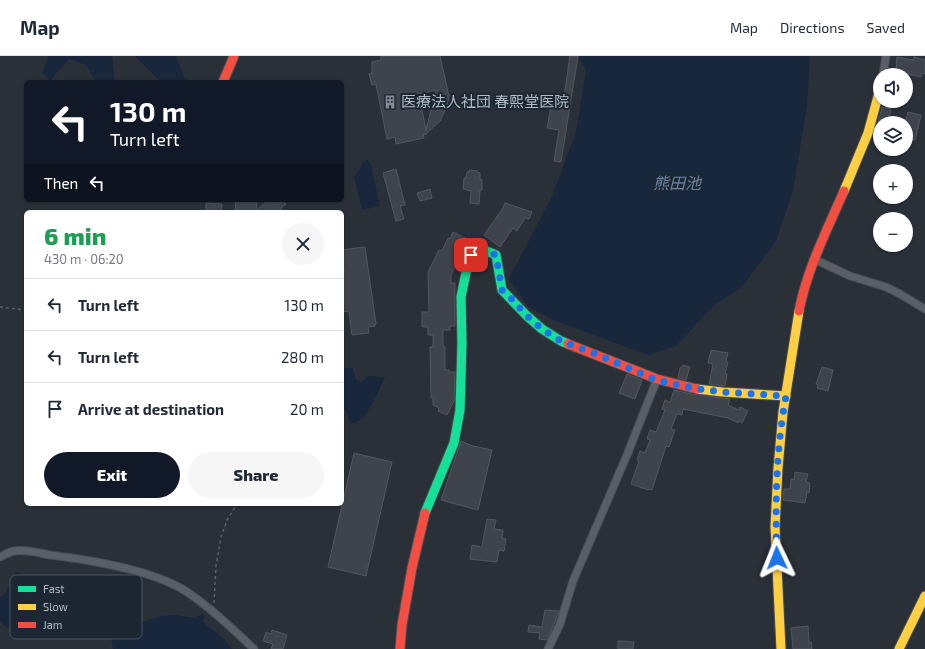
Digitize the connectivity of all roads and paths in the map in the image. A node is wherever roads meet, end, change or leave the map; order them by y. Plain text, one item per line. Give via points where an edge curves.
1 (234, 56) edge
2 (886, 56) edge
3 (884, 68) edge
4 (224, 80) edge
5 (875, 108) edge
6 (814, 259) junction
7 (0, 307) edge
8 (925, 309) edge
9 (24, 310) edge
10 (656, 380) junction
11 (786, 396) junction
12 (236, 506) edge
13 (0, 557) edge
14 (925, 596) edge
15 (214, 613) junction
16 (254, 649) edge
17 (400, 649) edge
18 (548, 649) edge
19 (781, 649) edge
20 (899, 649) edge

1 - 4 street
2 - 3 street
5 - 6 street via 854,170
6 - 8 street via 850,276 886,287
6 - 11 street via 799,310
7 - 9 path
10 - 11 street via 722,392
10 - 17 street via 561,341 542,329 502,290 496,255 480,250 471,255 460,296 460,410 454,443 423,519 402,625
10 - 18 street via 573,581 560,624
11 - 19 street via 778,468 776,527
12 - 15 path via 221,537 216,566
13 - 15 street via 13,551 26,551 127,569 170,583 187,592
14 - 20 street
15 - 16 street

